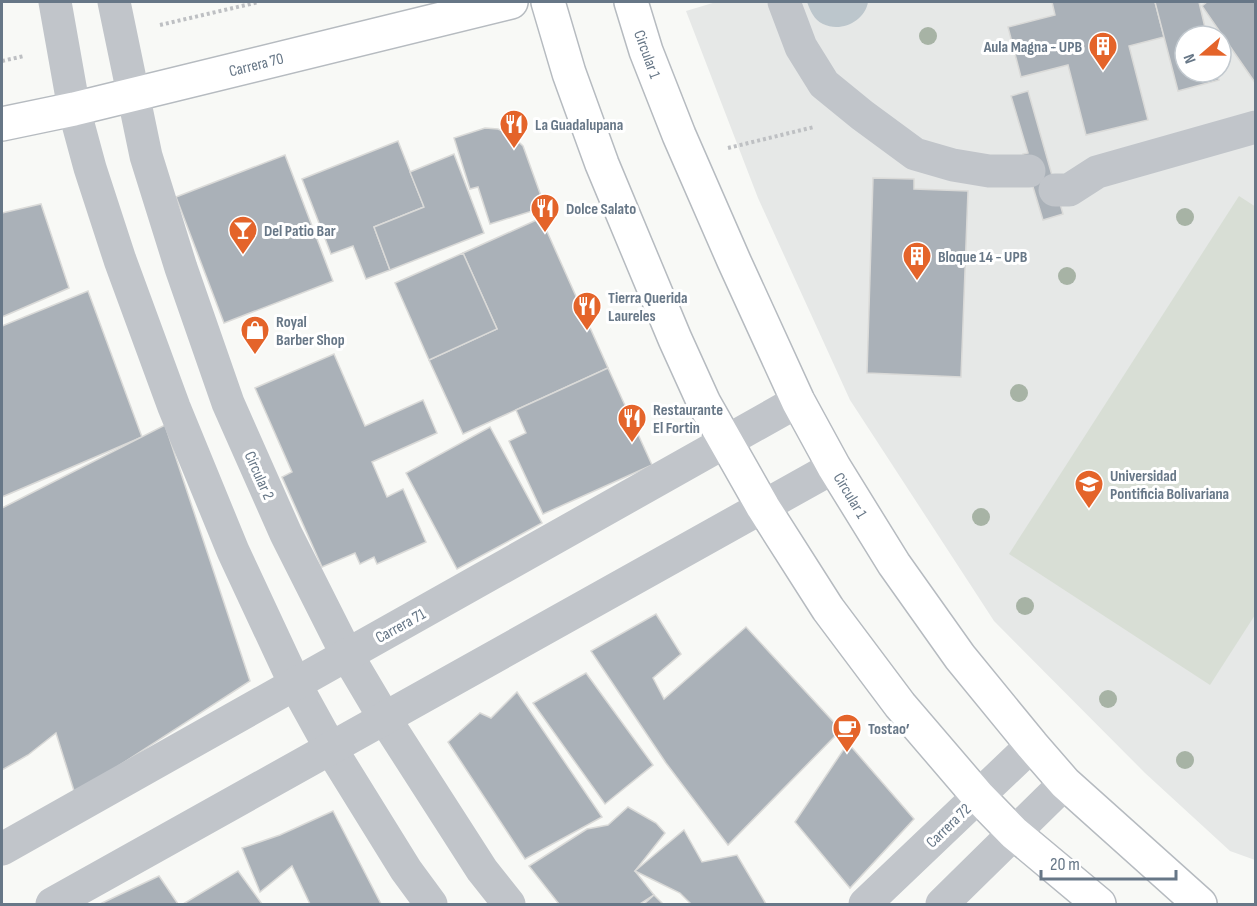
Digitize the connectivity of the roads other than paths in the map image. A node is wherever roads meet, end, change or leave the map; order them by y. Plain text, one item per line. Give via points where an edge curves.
1 (55, 2) edge
2 (114, 2) edge
3 (511, 2) edge
4 (548, 2) edge
5 (630, 2) edge
6 (784, 2) edge
7 (134, 94) junction
8 (74, 109) junction
9 (2, 124) edge
10 (1256, 127) edge
11 (798, 401) junction
12 (725, 442) junction
13 (834, 467) junction
14 (763, 507) junction
15 (347, 655) junction
16 (295, 684) junction
17 (385, 719) junction
18 (1032, 745) junction
19 (331, 749) junction
20 (1065, 783) junction
21 (978, 796) junction
22 (1014, 833) junction
23 (2, 849) edge
24 (52, 904) edge
25 (431, 904) edge
26 (509, 904) edge
27 (865, 904) edge
28 (942, 904) edge
29 (1099, 904) edge
30 (1200, 904) edge

1 - 8 street
2 - 7 street, Circular 2
3 - 7 street, Carrera 70
4 - 12 street via 602,164 675,339
5 - 11 street, Circular 1 via 680,135
6 - 10 street via 801,47 824,84 915,153 953,165 1042,180 1097,172
7 - 8 street, Carrera 70
7 - 15 street, Circular 2 via 153,178 228,403 286,534
8 - 9 street, Carrera 70
8 - 16 street via 120,260 174,407 233,551
11 - 12 street, Carrera 71
11 - 13 street, Circular 1
12 - 14 street
12 - 15 street, Carrera 71
13 - 14 street
13 - 18 street, Circular 1 via 894,564 960,657
14 - 17 street
14 - 21 street via 828,609 900,705
15 - 16 street, Carrera 71
15 - 17 street, Circular 2
16 - 19 street
16 - 23 street, Carrera 71
17 - 19 street
17 - 26 street, Circular 2 via 482,870
18 - 20 street, Circular 1
18 - 21 street, Carrera 72
19 - 24 street
19 - 25 street
20 - 22 street
20 - 30 street, Circular 1
21 - 22 street
21 - 27 street, Carrera 72
22 - 28 street
22 - 29 street

